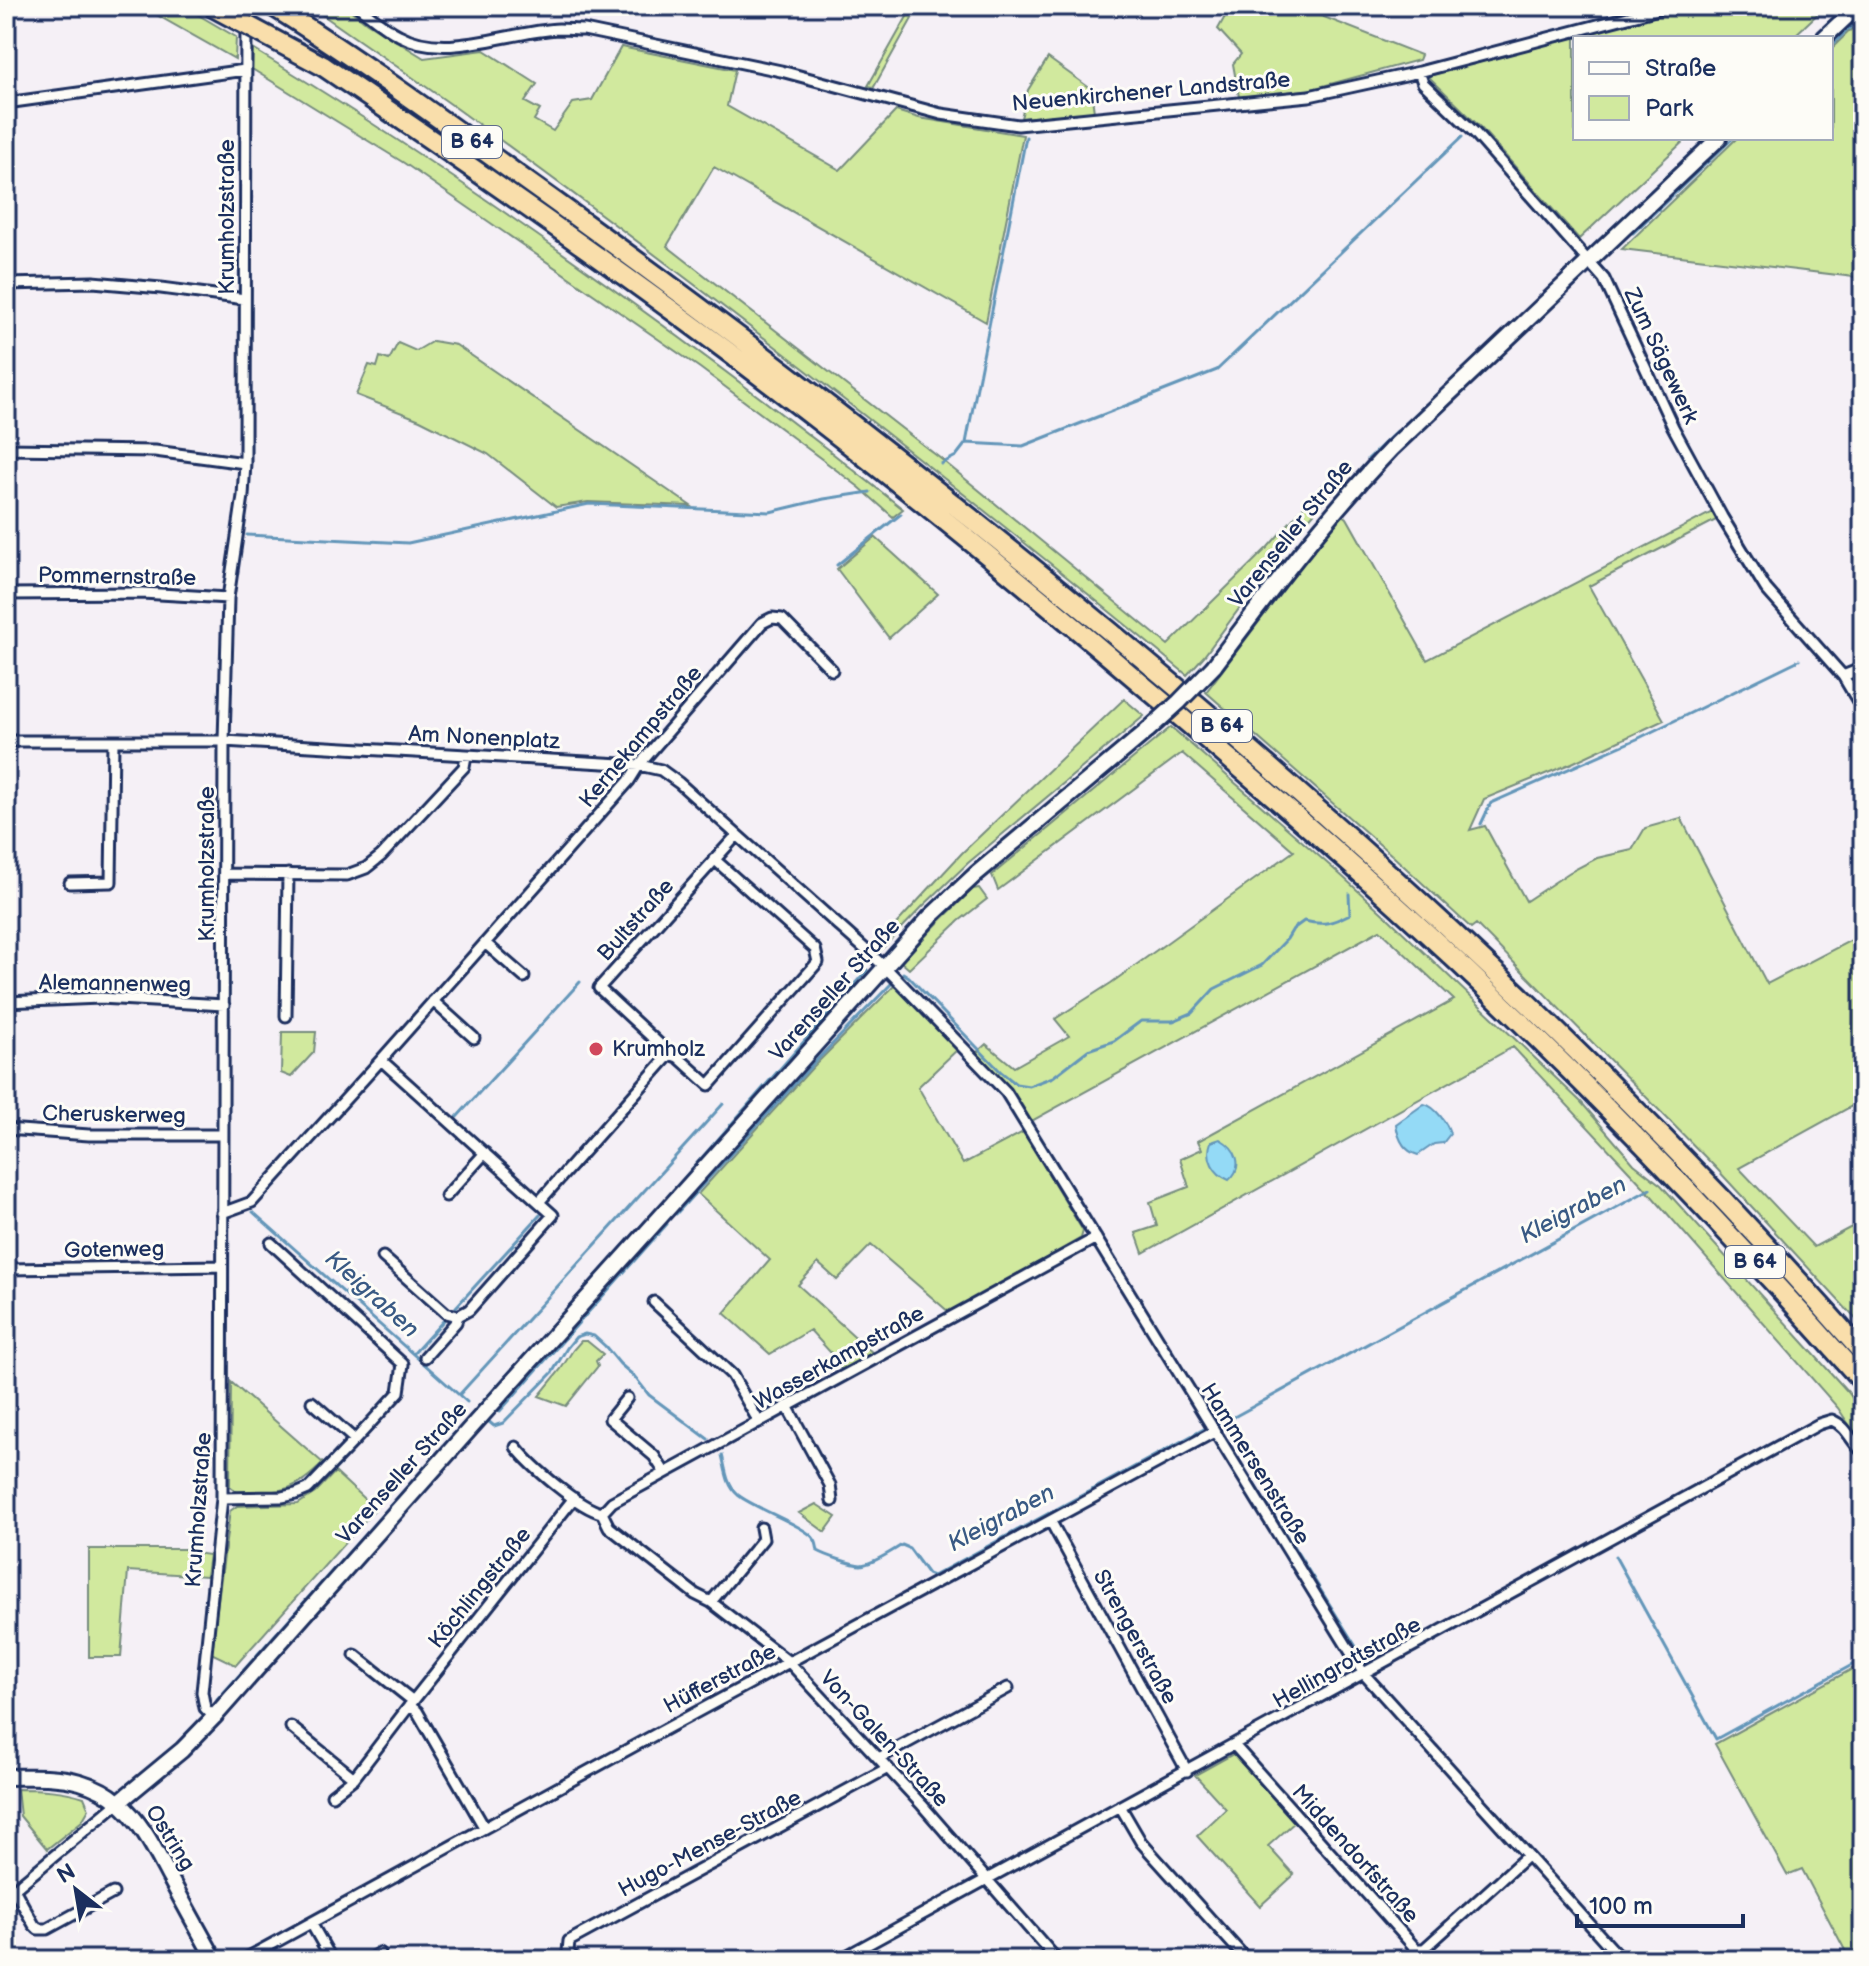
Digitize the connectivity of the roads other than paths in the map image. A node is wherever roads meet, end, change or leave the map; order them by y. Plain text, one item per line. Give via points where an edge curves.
1 (211, 6) edge
2 (231, 6) edge
3 (246, 6) edge
4 (273, 6) edge
5 (287, 6) edge
6 (358, 6) edge
7 (1670, 6) edge
8 (1858, 6) edge
9 (1826, 36) edge
10 (326, 39) junction
11 (323, 66) junction
12 (245, 70) junction
13 (1419, 72) junction
14 (6, 103) edge
15 (1717, 140) edge
16 (1588, 262) junction
17 (6, 284) edge
18 (245, 299) junction
19 (6, 449) edge
20 (245, 463) junction
21 (6, 594) edge
22 (228, 598) junction
23 (1863, 668) edge
24 (832, 670) dead end
25 (1843, 676) junction
26 (1863, 710) edge
27 (6, 741) edge
28 (113, 741) junction
29 (224, 741) junction
30 (466, 756) junction
31 (639, 765) junction
32 (737, 835) junction
33 (714, 859) junction
34 (225, 874) junction
35 (288, 874) junction
36 (70, 883) dead end
37 (485, 943) junction
38 (885, 967) junction
39 (524, 977) dead end
40 (433, 1001) junction
41 (6, 1002) edge
42 (224, 1005) junction
43 (286, 1016) dead end
44 (474, 1038) dead end
45 (670, 1054) junction
46 (381, 1060) junction
47 (6, 1129) edge
48 (222, 1135) junction
49 (485, 1153) junction
50 (446, 1196) dead end
51 (539, 1202) junction
52 (222, 1213) junction
53 (1096, 1238) junction
54 (271, 1243) dead end
55 (383, 1257) dead end
56 (222, 1266) junction
57 (6, 1269) edge
58 (654, 1302) dead end
59 (458, 1316) junction
60 (1863, 1353) edge
61 (425, 1357) dead end
62 (1863, 1382) edge
63 (627, 1398) dead end
64 (312, 1402) dead end
65 (787, 1406) junction
66 (759, 1422) junction
67 (1214, 1432) junction
68 (355, 1440) junction
69 (516, 1447) dead end
70 (1863, 1452) edge
71 (665, 1473) junction
72 (222, 1498) junction
73 (574, 1498) junction
74 (832, 1501) dead end
75 (602, 1513) junction
76 (1051, 1522) junction
77 (761, 1528) dead end
78 (711, 1602) junction
79 (355, 1655) dead end
80 (789, 1662) junction
81 (1364, 1674) junction
82 (1008, 1688) dead end
83 (411, 1703) junction
84 (214, 1717) junction
85 (291, 1727) dead end
86 (1234, 1745) junction
87 (879, 1758) junction
88 (888, 1768) junction
89 (1187, 1771) junction
90 (6, 1777) edge
91 (354, 1778) junction
92 (332, 1795) dead end
93 (119, 1802) junction
94 (1120, 1806) junction
95 (484, 1827) junction
96 (1527, 1856) junction
97 (986, 1879) junction
98 (10, 1892) edge
99 (113, 1893) dead end
100 (311, 1923) junction
101 (1613, 1950) junction
102 (379, 1953) dead end
103 (854, 1957) edge
104 (215, 1960) edge
105 (243, 1960) edge
106 (332, 1960) edge
107 (368, 1960) edge
108 (576, 1960) edge
109 (839, 1960) edge
110 (1057, 1960) edge
111 (1247, 1960) edge
112 (1602, 1960) edge
113 (1622, 1960) edge

1 - 11 highway, B 64, bridge
2 - 11 highway, B 64, bridge
3 - 12 street, Krumholzstraße
4 - 10 highway, B 64
5 - 10 highway
6 - 13 street, Neuenkirchener Landstraße via 416,42 456,45 558,29 584,30 781,71 941,114 1018,125 1309,96
7 - 13 street, Neuenkirchener Landstraße
8 - 9 main road
10 - 60 highway, B 64 via 618,247 890,453 1300,792 1474,950 1647,1121
11 - 62 highway, B 64 via 718,344 1064,618 1275,797 1458,962 1613,1114
12 - 14 street
12 - 18 street, Krumholzstraße
13 - 16 street, Zum Sägewerk via 1423,83 1475,133
15 - 16 main road, Varenseller Straße
16 - 25 street, Zum Sägewerk via 1604,279 1673,427 1758,577
16 - 38 main road, Varenseller Straße, bridge via 1355,487 1214,666 1179,702 976,874
17 - 18 street via 93,282
18 - 20 street, Krumholzstraße
19 - 20 street via 155,451
20 - 22 street, Krumholzstraße
21 - 22 street, Pommernstraße
22 - 29 street, Krumholzstraße
23 - 25 street
24 - 31 street, Kernekampstraße via 782,619 772,618 762,623
25 - 26 street, Zum Sägewerk
27 - 28 street, Am Nonenplatz
28 - 29 street, Am Nonenplatz
28 - 36 street via 111,882
29 - 30 street, Am Nonenplatz
29 - 34 street, Krumholzstraße
30 - 31 street, Am Nonenplatz
30 - 35 street via 464,767 366,868 347,875
31 - 32 street, Am Nonenplatz via 661,770
31 - 37 street, Kernekampstraße
32 - 33 street, Bultstraße
32 - 38 street, Am Nonenplatz
33 - 45 street, Bultstraße via 599,988
33 - 45 street via 815,949 818,962 709,1085
34 - 35 street
34 - 42 street, Krumholzstraße
35 - 43 street
37 - 39 street
37 - 40 street, Kernekampstraße
38 - 53 street, Hammersenstraße via 1006,1092
38 - 84 main road, Varenseller Straße
40 - 44 street
40 - 46 street, Kernekampstraße
41 - 42 street, Alemannenweg via 100,998
42 - 48 street, Krumholzstraße
45 - 51 street
46 - 49 street
46 - 52 street, Kernekampstraße via 252,1202
47 - 48 street, Cheruskerweg
48 - 52 street, Krumholzstraße
49 - 50 street
49 - 51 street
51 - 59 street via 553,1215
52 - 56 street, Krumholzstraße
53 - 65 street, Wasserkampstraße
53 - 67 street, Hammersenstraße
54 - 68 street via 403,1364 399,1392
55 - 59 street via 446,1313
56 - 57 street, Gotenweg
56 - 72 street, Krumholzstraße
58 - 66 street via 732,1375
59 - 61 street
63 - 71 street via 610,1419 654,1456
64 - 68 street
65 - 66 street, Wasserkampstraße
65 - 74 street via 830,1485
66 - 71 street, Wasserkampstraße
67 - 76 street, Hüfferstraße
67 - 81 street, Hammersenstraße
68 - 72 street via 308,1489 269,1498
69 - 73 street, Von-Galen-Straße
70 - 81 street, Hellingrottstraße via 1839,1423 1819,1424
71 - 75 street, Wasserkampstraße
72 - 84 street, Krumholzstraße via 202,1692 205,1708
73 - 75 street, Von-Galen-Straße
73 - 83 street, Köchlingstraße
75 - 78 street, Von-Galen-Straße via 609,1527
76 - 80 street, Hüfferstraße
76 - 89 street, Strengerstraße
77 - 78 street via 763,1539
78 - 80 street, Von-Galen-Straße
79 - 83 street
80 - 87 street, Von-Galen-Straße
80 - 95 street, Hüfferstraße
81 - 86 street, Hellingrottstraße
81 - 96 street, Hammersenstraße
82 - 87 street
83 - 91 street, Köchlingstraße
83 - 95 street
84 - 93 main road, Varenseller Straße
85 - 91 street
86 - 89 street, Hellingrottstraße
86 - 96 street, Middendorfstraße via 1416,1949 1424,1949
87 - 88 street, Von-Galen-Straße
88 - 97 street, Von-Galen-Straße
88 - 108 street, Hugo-Mense-Straße via 569,1941 568,1952
89 - 94 street, Hellingrottstraße
90 - 93 main road, Ostring via 69,1779
91 - 92 street, Köchlingstraße
93 - 98 street, Varenseller Straße
93 - 104 main road, Ostring via 138,1822
94 - 97 street, Hellingrottstraße
94 - 111 street via 1141,1842
95 - 100 street, Hüfferstraße
96 - 101 street, Hammersenstraße
97 - 103 street, Hellingrottstraße
97 - 110 street, Von-Galen-Straße
98 - 99 street via 38,1929
100 - 105 street, Hüfferstraße
100 - 106 street
101 - 112 street
101 - 113 street, Hammersenstraße
102 - 107 street
103 - 109 street, Hellingrottstraße

